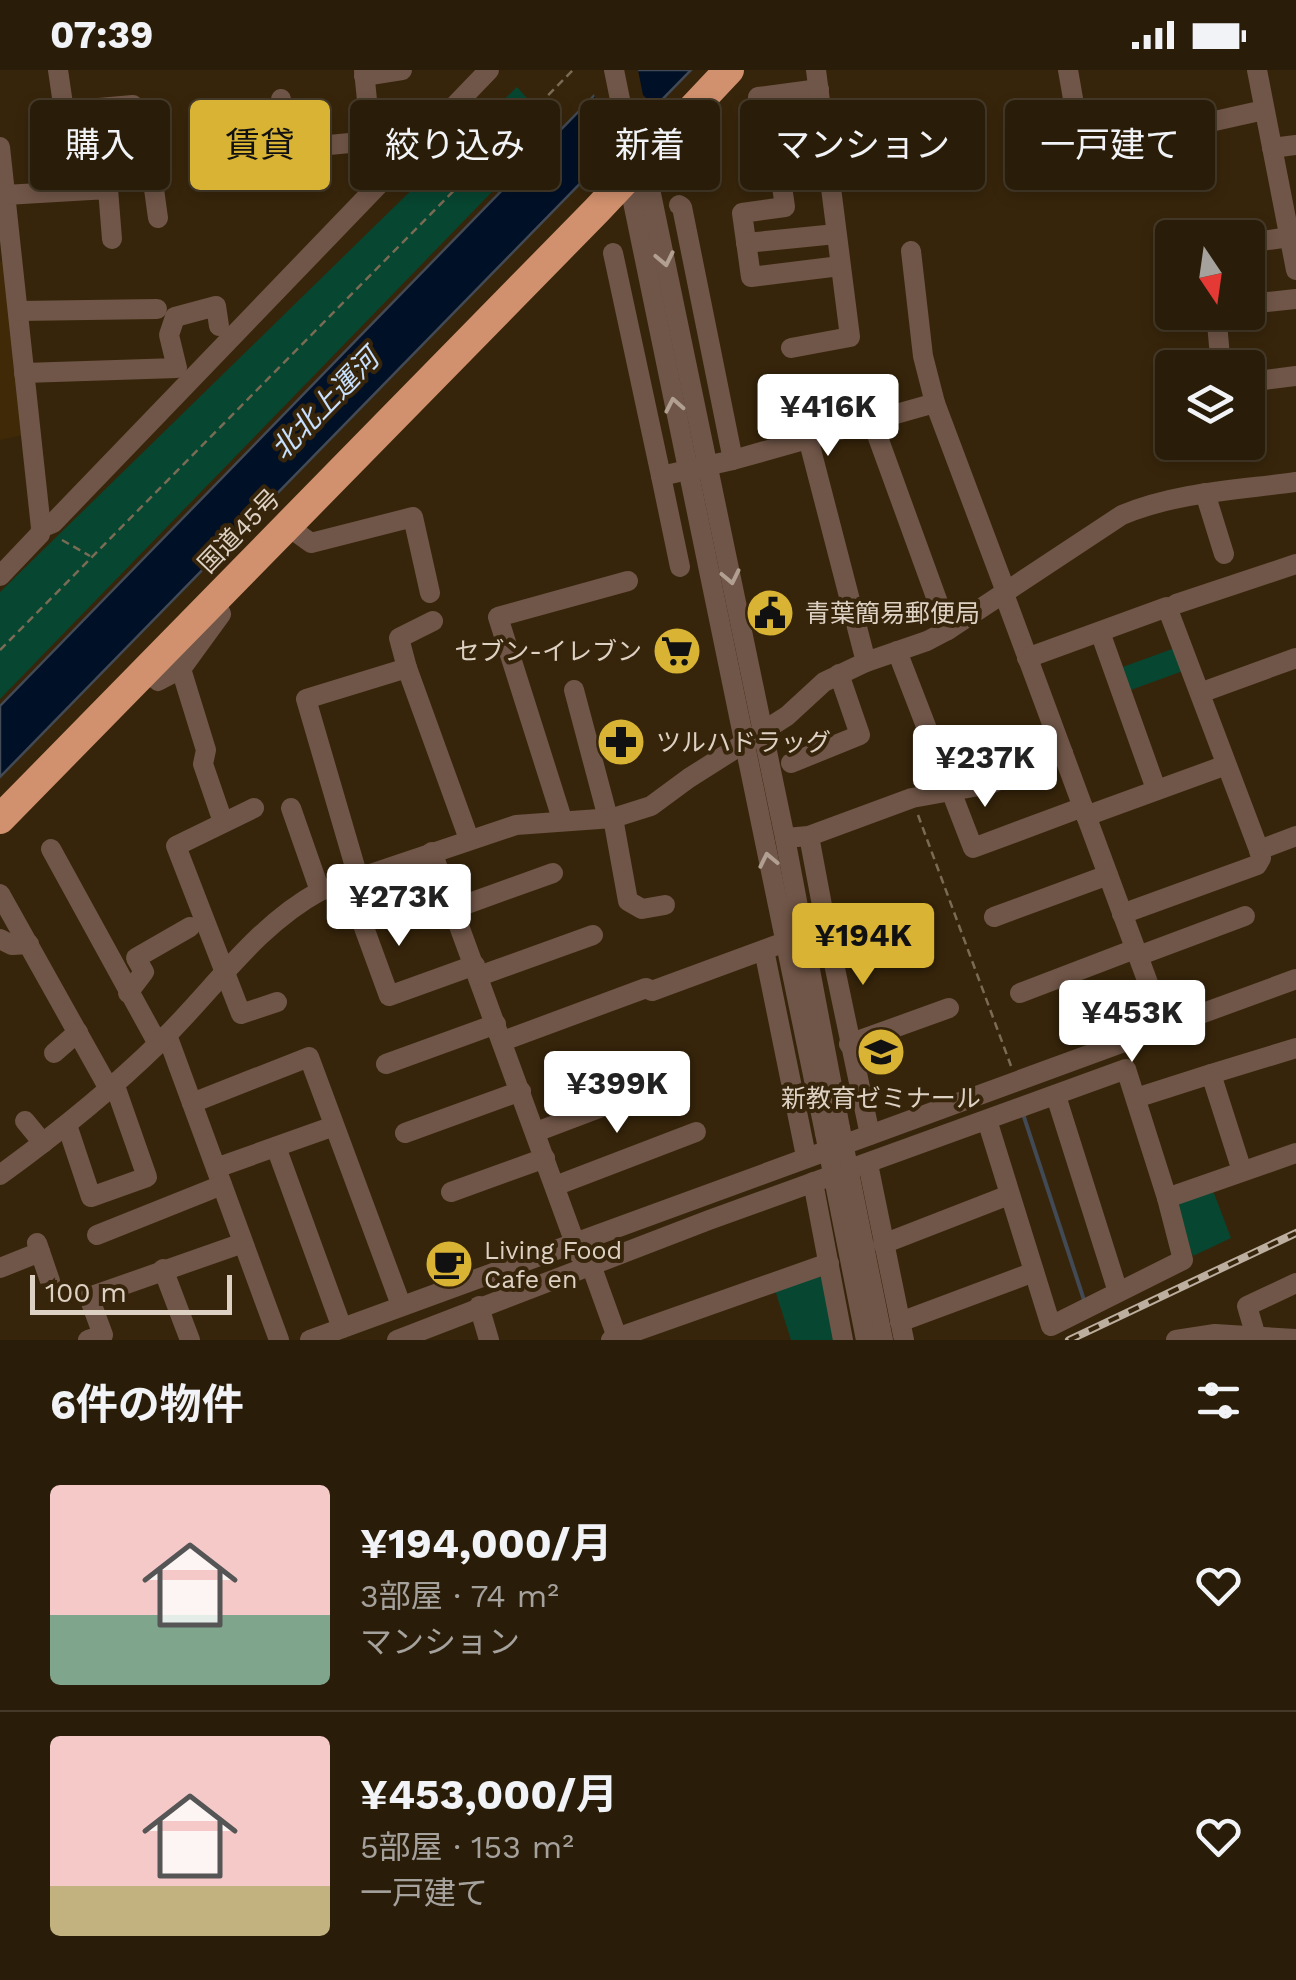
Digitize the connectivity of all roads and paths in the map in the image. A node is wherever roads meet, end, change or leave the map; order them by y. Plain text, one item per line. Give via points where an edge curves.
1 (58, 70) edge
2 (402, 70) edge
3 (489, 70) edge
4 (573, 70) edge
5 (614, 70) edge
6 (729, 70) edge
7 (1068, 70) edge
8 (1256, 70) edge
9 (364, 73) edge
10 (818, 80) edge
11 (758, 97) dead end
12 (620, 100) edge
13 (697, 100) edge
14 (1073, 100) edge
15 (1264, 110) junction
16 (1215, 121) edge
17 (330, 145) edge
18 (1296, 145) edge
19 (0, 146) edge
20 (1272, 148) junction
21 (611, 190) edge
22 (650, 190) edge
23 (783, 190) edge
24 (830, 190) edge
25 (5, 194) junction
26 (679, 205) dead end
27 (158, 218) dead end
28 (836, 234) junction
29 (1289, 237) junction
30 (112, 239) dead end
31 (1265, 241) edge
32 (746, 243) junction
33 (910, 251) dead end
34 (613, 253) dead end
35 (840, 266) junction
36 (1296, 270) edge
37 (1296, 298) edge
38 (1265, 302) edge
39 (157, 309) dead end
40 (18, 311) junction
41 (220, 326) dead end
42 (790, 348) dead end
43 (24, 374) junction
44 (1296, 376) edge
45 (1265, 380) edge
46 (936, 403) junction
47 (872, 421) junction
48 (808, 438) junction
49 (733, 460) junction
50 (697, 469) junction
51 (661, 476) junction
52 (1296, 482) edge
53 (1205, 493) junction
54 (286, 525) junction
55 (41, 528) junction
56 (1224, 554) dead end
57 (91, 556) junction
58 (1296, 564) edge
59 (680, 567) dead end
60 (0, 576) edge
61 (628, 581) dead end
62 (430, 593) dead end
63 (1005, 593) junction
64 (214, 599) junction
65 (1176, 604) dead end
66 (433, 621) dead end
67 (948, 630) junction
68 (1100, 632) junction
69 (0, 650) edge
70 (897, 651) junction
71 (1027, 658) junction
72 (1296, 658) edge
73 (866, 662) junction
74 (181, 668) junction
75 (407, 668) junction
76 (146, 669) junction
77 (839, 674) junction
78 (574, 690) dead end
79 (1200, 693) junction
80 (763, 732) junction
81 (744, 744) junction
82 (1062, 753) junction
83 (792, 763) dead end
84 (1226, 765) junction
85 (1156, 789) junction
86 (950, 790) junction
87 (912, 798) junction
88 (254, 808) dead end
89 (291, 808) dead end
90 (1084, 811) junction
91 (611, 818) junction
92 (0, 819) edge
93 (562, 820) junction
94 (224, 822) junction
95 (809, 836) junction
96 (1296, 836) edge
97 (785, 838) junction
98 (469, 839) junction
99 (51, 850) dead end
100 (1259, 850) junction
101 (432, 852) junction
102 (553, 872) dead end
103 (1108, 875) junction
104 (352, 879) junction
105 (320, 891) junction
106 (0, 894) edge
107 (666, 904) dead end
108 (452, 908) junction
109 (1122, 914) junction
110 (824, 916) junction
111 (1245, 916) dead end
112 (994, 917) dead end
113 (799, 923) junction
114 (190, 927) dead end
115 (593, 935) dead end
116 (0, 939) edge
117 (785, 942) junction
118 (28, 944) junction
119 (764, 950) junction
120 (1136, 953) junction
121 (477, 970) junction
122 (225, 972) junction
123 (1296, 979) edge
124 (128, 993) junction
125 (1020, 993) dead end
126 (277, 1002) dead end
127 (949, 1008) dead end
128 (1164, 1026) junction
129 (78, 1032) junction
130 (499, 1033) junction
131 (163, 1039) junction
132 (848, 1044) junction
133 (1296, 1048) edge
134 (54, 1053) dead end
135 (386, 1064) dead end
136 (1086, 1068) junction
137 (1211, 1074) junction
138 (676, 1080) dead end
139 (1017, 1081) junction
140 (111, 1085) junction
141 (521, 1091) junction
142 (1056, 1096) junction
143 (1136, 1098) junction
144 (192, 1103) junction
145 (987, 1120) junction
146 (25, 1121) dead end
147 (67, 1125) junction
148 (334, 1126) junction
149 (832, 1130) junction
150 (536, 1132) junction
151 (696, 1132) dead end
152 (404, 1133) dead end
153 (870, 1134) junction
154 (43, 1144) junction
155 (276, 1147) junction
156 (1296, 1153) edge
157 (806, 1156) junction
158 (545, 1158) junction
159 (868, 1164) junction
160 (1242, 1171) junction
161 (0, 1175) edge
162 (219, 1176) junction
163 (813, 1182) junction
164 (555, 1186) junction
165 (451, 1192) dead end
166 (1010, 1195) junction
167 (1167, 1198) junction
168 (97, 1235) dead end
169 (243, 1243) junction
170 (883, 1244) junction
171 (581, 1257) junction
172 (829, 1263) junction
173 (0, 1268) edge
174 (164, 1269) junction
175 (1034, 1272) junction
176 (50, 1281) dead end
177 (1296, 1283) edge
178 (1118, 1292) junction
179 (401, 1305) junction
180 (479, 1306) junction
181 (342, 1328) junction
182 (902, 1331) edge
183 (615, 1339) edge
184 (88, 1340) edge
185 (190, 1340) edge
186 (278, 1340) edge
187 (310, 1340) edge
188 (399, 1340) edge
189 (490, 1340) edge
190 (843, 1340) edge
191 (866, 1340) edge
192 (883, 1340) edge
193 (1176, 1340) edge
194 (1257, 1340) edge
195 (1296, 1340) edge

1 - 27 street via 64,111 133,105 136,127 146,130
2 - 9 street
3 - 55 street
4 - 57 path
5 - 12 street
6 - 13 highway, 国道45号
7 - 14 street
8 - 15 street
9 - 17 street via 370,141
10 - 11 street
15 - 16 street
15 - 20 street
18 - 20 street
19 - 25 street
20 - 29 street
21 - 54 highway, 国道45号
22 - 50 street
23 - 32 street via 785,206 742,213
24 - 28 street
25 - 30 street via 108,189
25 - 40 street
26 - 49 street
28 - 32 street
28 - 35 street
29 - 31 street
29 - 36 street
32 - 35 street via 751,277
33 - 46 street
34 - 51 street
35 - 42 street via 850,337
37 - 38 street
39 - 40 street
40 - 43 street
41 - 43 street via 216,306 175,317 170,335 177,368
43 - 55 street
44 - 45 street
46 - 47 street
46 - 63 street
47 - 48 street
47 - 67 street
48 - 49 street
48 - 73 street
49 - 50 street
50 - 51 street
50 -> 80 street
50 - 81 street
51 - 59 street
52 - 53 street
53 - 56 street
53 - 63 street via 1122,515
54 - 62 street via 311,542 413,518
54 - 64 highway, 国道45号
55 - 57 path
55 - 60 street
57 - 69 path
58 - 65 street
61 - 93 street via 498,617
63 - 67 street
63 - 71 street
64 - 74 street via 221,614
64 - 76 highway, 国道45号
66 - 75 street via 399,638
67 - 70 street
68 - 71 street
68 - 79 street via 1167,608
68 - 85 street
70 - 73 street
70 - 86 street
71 - 82 street
72 - 79 street
73 - 77 street
74 - 76 street via 158,680
74 - 94 street
75 - 98 street
75 - 104 street via 306,699
76 - 92 highway, 国道45号
77 - 80 street
77 - 83 street via 860,735
78 - 91 street
79 - 84 street
80 - 81 street
80 - 97 street
81 - 91 street via 651,806
117 -> 81 street
82 - 86 street via 990,784
82 - 90 street
84 - 85 street
84 - 100 street
85 - 90 street
86 - 87 street
86 - 90 street via 973,848
87 - 95 street
87 - 139 path
88 - 94 street
89 - 105 street
90 - 103 street
91 - 93 street
91 - 107 street via 628,900 642,910
93 - 98 street
94 - 122 street via 176,846
95 - 97 street
95 - 110 street
96 - 100 street
97 - 113 street
98 - 101 street
99 - 124 street via 90,942
100 - 109 street via 1256,865
101 - 104 street
101 - 108 street
102 - 108 street
103 - 109 street
103 - 112 street
104 - 105 street
104 - 121 street via 390,996
105 - 122 street via 291,908
106 - 118 street
108 - 121 street
109 - 120 street
110 - 113 street
110 - 132 street
111 - 120 street
113 - 149 street
114 - 124 street via 136,958 144,972
115 - 121 street
116 - 118 street
117 - 119 street
117 - 149 street
118 - 129 street
119 - 130 street via 652,991
119 - 157 street
120 - 125 street
120 - 128 street
121 - 130 street
122 - 126 street via 241,1014
122 - 131 street
123 - 128 street
124 - 131 street
127 - 132 street
128 - 136 street
129 - 134 street
129 - 140 street
130 - 135 street
130 - 141 street
131 - 140 street
131 - 144 street
132 - 153 street
133 - 137 street
136 - 139 street
136 - 142 street
136 - 143 street via 1126,1069
137 - 143 street
137 - 160 street
138 - 150 street
139 - 153 street
140 - 147 street
140 - 147 street via 147,1178 91,1198
141 - 150 street
141 - 152 street
142 - 145 street
142 - 178 street
143 - 167 street
144 - 148 street via 309,1057
144 - 162 street
145 - 159 street
145 - 166 street
146 - 154 street
147 - 154 street
148 - 155 street
148 - 179 street
149 - 191 street, bridge
149 - 192 street, bridge
150 - 158 street
151 - 164 street
153 - 157 street
154 - 161 street
155 - 162 street
155 - 181 street
156 - 160 street
157 - 171 street
158 - 164 street
158 - 165 street
159 - 163 street
159 - 170 street
160 - 167 street
162 - 168 street
162 - 169 street
163 - 171 street
163 - 172 street
164 - 171 street
166 - 170 street
166 - 175 street
167 - 178 street via 1183,1260
169 - 174 street
169 - 186 street
170 - 182 street
171 - 179 street
171 - 180 street
171 - 183 street
172 - 183 street
172 - 190 street
173 - 176 street via 38,1248
174 - 184 street via 89,1296 103,1334
174 - 185 street
175 - 178 street via 1051,1326
175 - 182 street
177 - 194 street via 1247,1306
179 - 181 street
180 - 188 street
180 - 189 street
181 - 187 street
193 - 194 street via 1215,1334
194 - 195 street

